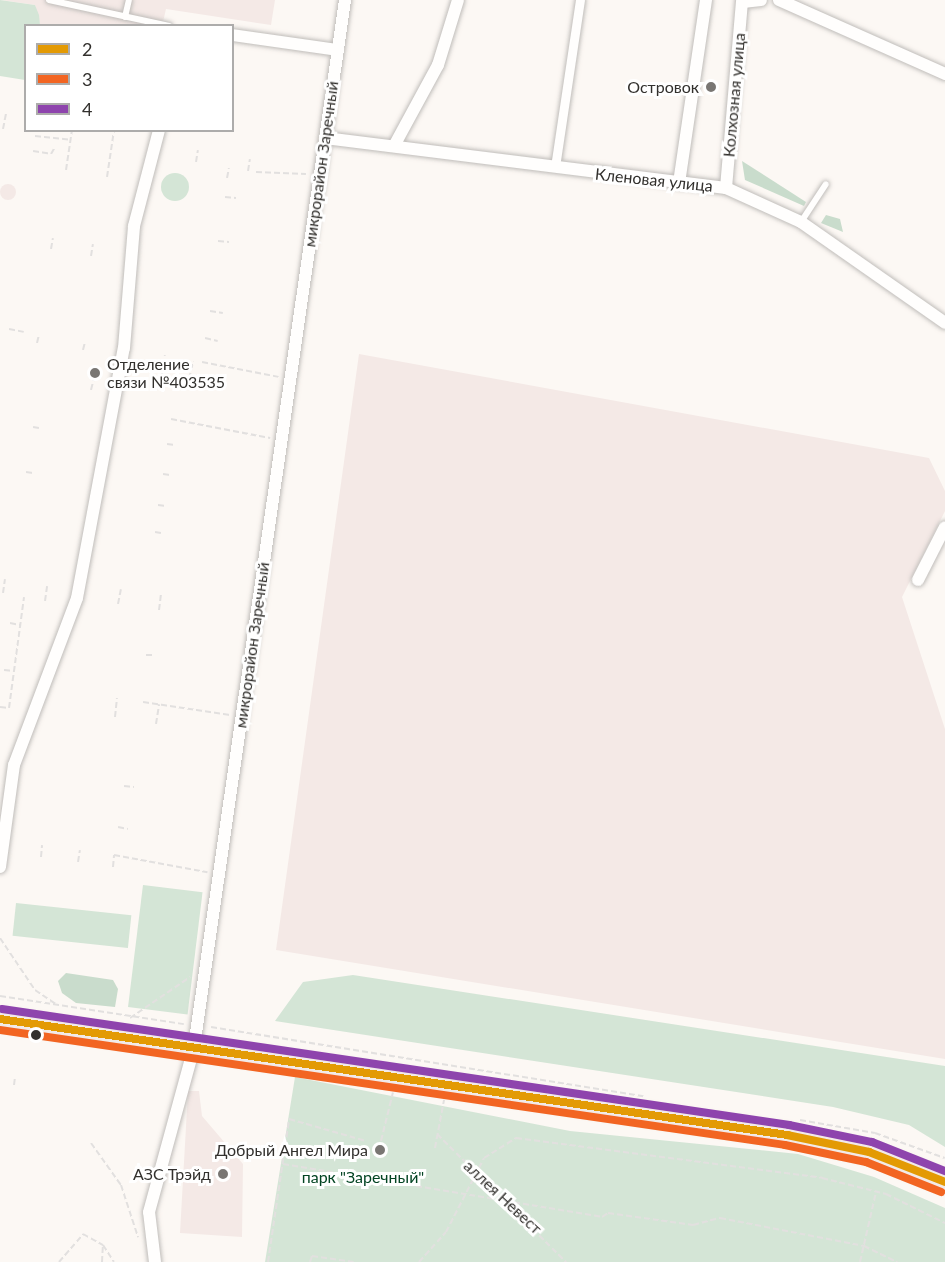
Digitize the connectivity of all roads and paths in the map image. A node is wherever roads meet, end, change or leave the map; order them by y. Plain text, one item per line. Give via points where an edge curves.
1 (50, 0) edge
2 (129, 0) edge
3 (345, 0) edge
4 (458, 0) edge
5 (580, 0) edge
6 (706, 0) edge
7 (761, 0) edge
8 (779, 0) edge
9 (742, 1) edge
10 (126, 17) junction
11 (159, 24) edge
12 (234, 35) edge
13 (338, 50) junction
14 (945, 74) edge
15 (6, 113) dead end
16 (3, 129) dead end
17 (72, 132) edge
18 (114, 132) edge
19 (158, 132) edge
20 (35, 136) dead end
21 (325, 138) junction
22 (71, 140) junction
23 (394, 146) junction
24 (55, 147) dead end
25 (198, 150) dead end
26 (33, 151) dead end
27 (250, 159) dead end
28 (196, 162) dead end
29 (555, 167) junction
30 (229, 168) dead end
31 (66, 170) dead end
32 (321, 170) junction
33 (248, 171) dead end
34 (256, 172) dead end
35 (107, 177) dead end
36 (227, 178) dead end
37 (680, 183) junction
38 (826, 184) dead end
39 (726, 188) junction
40 (225, 197) dead end
41 (236, 198) dead end
42 (801, 222) junction
43 (53, 238) dead end
44 (218, 241) dead end
45 (229, 242) dead end
46 (93, 244) dead end
47 (51, 249) dead end
48 (91, 256) dead end
49 (210, 311) dead end
50 (223, 313) dead end
51 (945, 323) edge
52 (9, 329) dead end
53 (24, 332) dead end
54 (39, 334) dead end
55 (205, 338) dead end
56 (218, 341) dead end
57 (85, 342) dead end
58 (37, 343) dead end
59 (84, 350) dead end
60 (165, 356) dead end
61 (193, 361) dead end
62 (202, 362) dead end
63 (162, 374) dead end
64 (94, 378) dead end
65 (189, 379) dead end
66 (290, 379) junction
67 (91, 390) dead end
68 (171, 419) dead end
69 (33, 427) dead end
70 (39, 428) dead end
71 (281, 441) junction
72 (168, 444) dead end
73 (175, 445) dead end
74 (26, 472) dead end
75 (33, 473) dead end
76 (163, 474) dead end
77 (170, 476) dead end
78 (159, 505) dead end
79 (166, 506) dead end
80 (945, 527) edge
81 (154, 532) dead end
82 (161, 533) dead end
83 (5, 579) dead end
84 (918, 580) dead end
85 (47, 586) dead end
86 (121, 589) dead end
87 (3, 593) dead end
88 (161, 593) dead end
89 (24, 597) dead end
90 (45, 601) dead end
91 (118, 604) dead end
92 (159, 610) dead end
93 (10, 623) dead end
94 (20, 625) junction
95 (146, 655) dead end
96 (155, 655) dead end
97 (4, 670) dead end
98 (14, 671) junction
99 (117, 698) dead end
100 (143, 702) dead end
101 (159, 704) junction
102 (0, 708) edge
103 (241, 716) junction
104 (115, 717) dead end
105 (156, 724) dead end
106 (124, 786) dead end
107 (134, 787) dead end
108 (118, 827) dead end
109 (128, 829) dead end
110 (42, 845) dead end
111 (80, 850) dead end
112 (41, 857) dead end
113 (78, 862) dead end
114 (0, 867) edge
115 (112, 867) dead end
116 (219, 874) junction
117 (0, 938) edge
118 (205, 967) junction
119 (1, 996) edge
120 (57, 1006) junction
121 (130, 1018) junction
122 (0, 1019) edge
123 (197, 1025) junction
124 (194, 1047) junction
125 (15, 1077) dead end
126 (396, 1078) junction
127 (14, 1085) dead end
128 (649, 1097) dead end
129 (444, 1099) dead end
130 (793, 1119) dead end
131 (437, 1134) junction
132 (366, 1141) dead end
133 (381, 1141) dead end
134 (91, 1143) dead end
135 (435, 1148) dead end
136 (945, 1158) edge
137 (283, 1164) junction
138 (476, 1170) junction
139 (945, 1182) edge
140 (465, 1190) junction
141 (876, 1191) junction
142 (501, 1197) junction
143 (945, 1223) edge
144 (139, 1240) dead end
145 (103, 1245) junction
146 (864, 1246) junction
147 (59, 1262) edge
148 (102, 1262) edge
149 (114, 1262) edge
150 (155, 1262) edge
151 (268, 1262) edge
152 (310, 1262) edge
153 (354, 1262) edge
154 (418, 1262) edge
155 (566, 1262) edge
156 (860, 1262) edge
157 (897, 1262) edge

1 - 10 lane
2 - 10 lane
3 - 13 street, микрорайон Заречный
4 - 23 street via 438,65
5 - 29 street
6 - 37 street
7 - 9 street, Колхозная улица
8 - 14 street
9 - 39 street, Колхозная улица
10 - 11 lane
12 - 13 street
13 - 21 street, микрорайон Заречный
15 - 16 path
17 - 22 path
18 - 35 path
19 - 114 street via 134,226 124,348 77,598 14,765
20 - 22 path
21 - 23 street, Кленовая улица
21 - 32 street, микрорайон Заречный
22 - 31 path
23 - 29 street, Кленовая улица
24 - 26 path via 51,154
25 - 28 path
27 - 33 path
29 - 37 street, Кленовая улица
30 - 36 path
32 - 34 path via 296,178
32 - 66 street, микрорайон Заречный
37 - 39 street, Кленовая улица
38 - 42 lane
39 - 42 street, Кленовая улица
40 - 41 path
42 - 51 street, Кленовая улица
43 - 47 path
44 - 45 path
46 - 48 path
49 - 50 path
52 - 53 path
54 - 58 path
55 - 56 path
57 - 59 path
60 - 63 path
61 - 65 path
62 - 66 path
64 - 67 path
66 - 71 street, микрорайон Заречный
68 - 71 path
69 - 70 path
71 - 103 street, микрорайон Заречный
72 - 73 path
74 - 75 path
76 - 77 path
78 - 79 path
80 - 84 street
81 - 82 path
83 - 87 path
85 - 90 path
86 - 91 path
88 - 92 path
89 - 94 path
93 - 94 path
94 - 98 path
95 - 96 path
97 - 98 path
98 - 102 path via 9,708
99 - 104 path
100 - 101 path
101 - 103 path
101 - 105 path
103 - 116 street, микрорайон Заречный
106 - 107 path
108 - 109 path
110 - 112 path
111 - 113 path
115 - 116 path via 114,855
116 - 118 street, микрорайон Заречный
117 - 120 path via 35,990
118 - 121 path
118 - 123 street, микрорайон Заречный
119 - 120 path
120 - 121 path
121 - 123 path
122 - 124 main road
123 - 124 street, микрорайон Заречный
123 - 128 path
124 - 126 main road
124 - 150 street, микрорайон Заречный via 153,1185 149,1212
125 - 127 path
126 - 133 path
126 - 139 main road via 787,1135 869,1152
129 - 131 path
130 - 136 path via 875,1133
131 - 135 path
131 - 138 path, аллея Невест
132 - 137 path via 289,1119
134 - 144 path via 121,1185
137 - 140 path
137 - 151 path
138 - 140 path
138 - 141 path via 496,1146 516,1138 758,1168
138 - 142 path, аллея Невест
140 - 142 path
140 - 154 path via 446,1232
141 - 143 path
141 - 146 path
142 - 146 path via 602,1216 619,1214 693,1225 720,1218
142 - 155 path, аллея Невест
145 - 147 path via 83,1234
145 - 148 path
145 - 149 path
146 - 156 path
146 - 157 path
152 - 153 path via 312,1256

